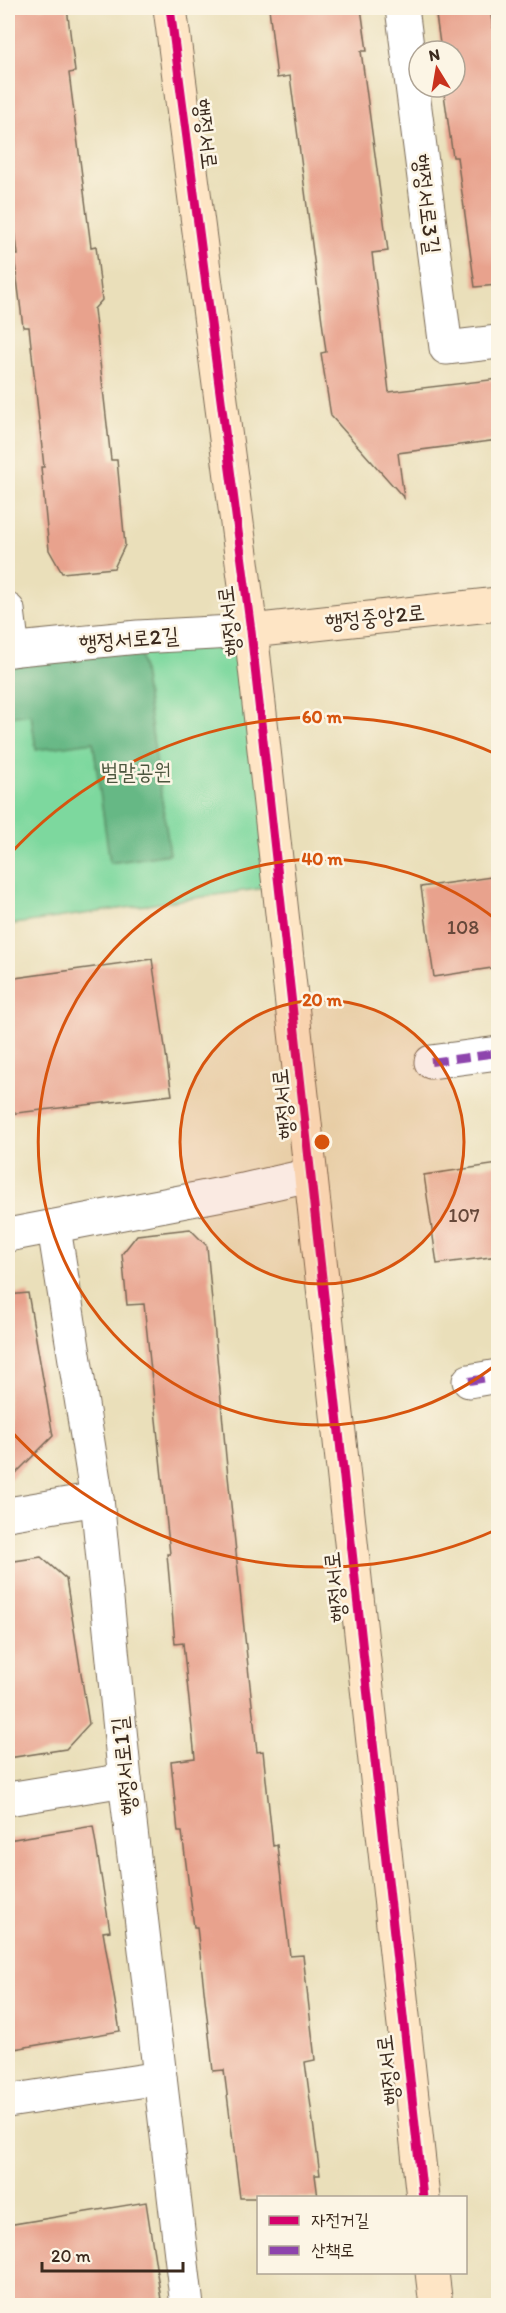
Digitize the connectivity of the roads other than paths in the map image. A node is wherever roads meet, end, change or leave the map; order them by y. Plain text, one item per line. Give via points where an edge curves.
1 (170, 8) edge
2 (402, 8) edge
3 (498, 342) edge
4 (498, 604) edge
5 (8, 610) edge
6 (250, 631) junction
7 (10, 650) edge
8 (498, 1053) edge
9 (431, 1062) dead end
10 (310, 1174) junction
11 (54, 1228) junction
12 (8, 1235) edge
13 (97, 1499) junction
14 (8, 1514) edge
15 (125, 1780) junction
16 (8, 1799) edge
17 (160, 2078) junction
18 (8, 2101) edge
19 (423, 2196) edge
20 (432, 2274) edge
21 (187, 2306) edge
22 (436, 2306) edge

1 - 6 street, 행정서로
2 - 3 street, 행정서로3길 via 446,348
4 - 6 street, 행정중앙2로
5 - 7 street
6 - 7 street, 행정서로2길
6 - 10 street, 행정서로
8 - 9 street
10 - 11 street
10 - 19 street, 행정서로
11 - 12 street
11 - 13 street, 행정서로1길
13 - 14 street
13 - 15 street, 행정서로1길
15 - 16 street
15 - 17 street, 행정서로1길
17 - 18 street
17 - 21 street, 행정서로1길
20 - 22 street

